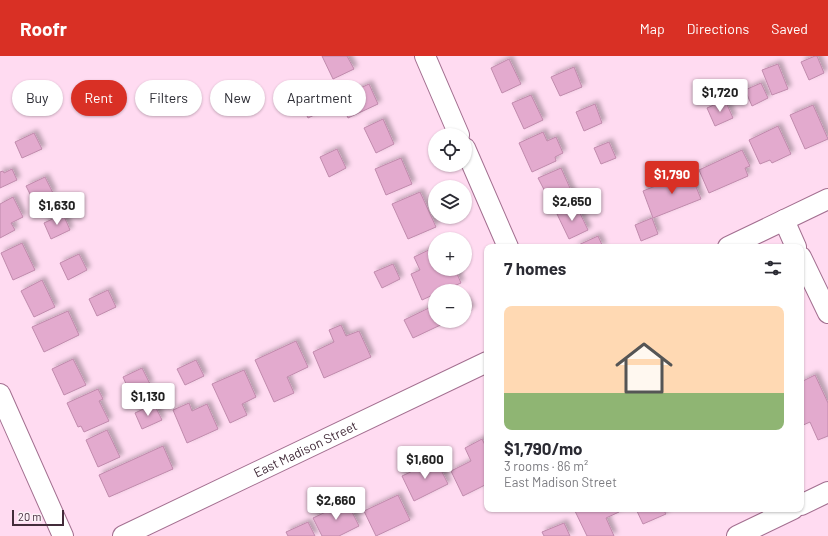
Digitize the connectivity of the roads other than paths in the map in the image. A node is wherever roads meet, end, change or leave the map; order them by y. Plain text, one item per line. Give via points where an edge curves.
1 (425, 56) edge
2 (456, 128) edge
3 (472, 164) edge
4 (828, 199) edge
5 (784, 220) junction
6 (507, 244) edge
7 (734, 244) edge
8 (795, 244) edge
9 (804, 263) edge
10 (828, 313) edge
11 (484, 363) edge
12 (0, 394) edge
13 (828, 492) edge
14 (804, 504) edge
15 (787, 512) edge
16 (63, 536) edge
17 (123, 536) edge
18 (737, 536) edge

1 - 2 street
3 - 6 street
4 - 5 street
5 - 7 street
5 - 8 street
9 - 10 street
11 - 17 street, East Madison Street
12 - 16 street
13 - 14 street
15 - 18 street

